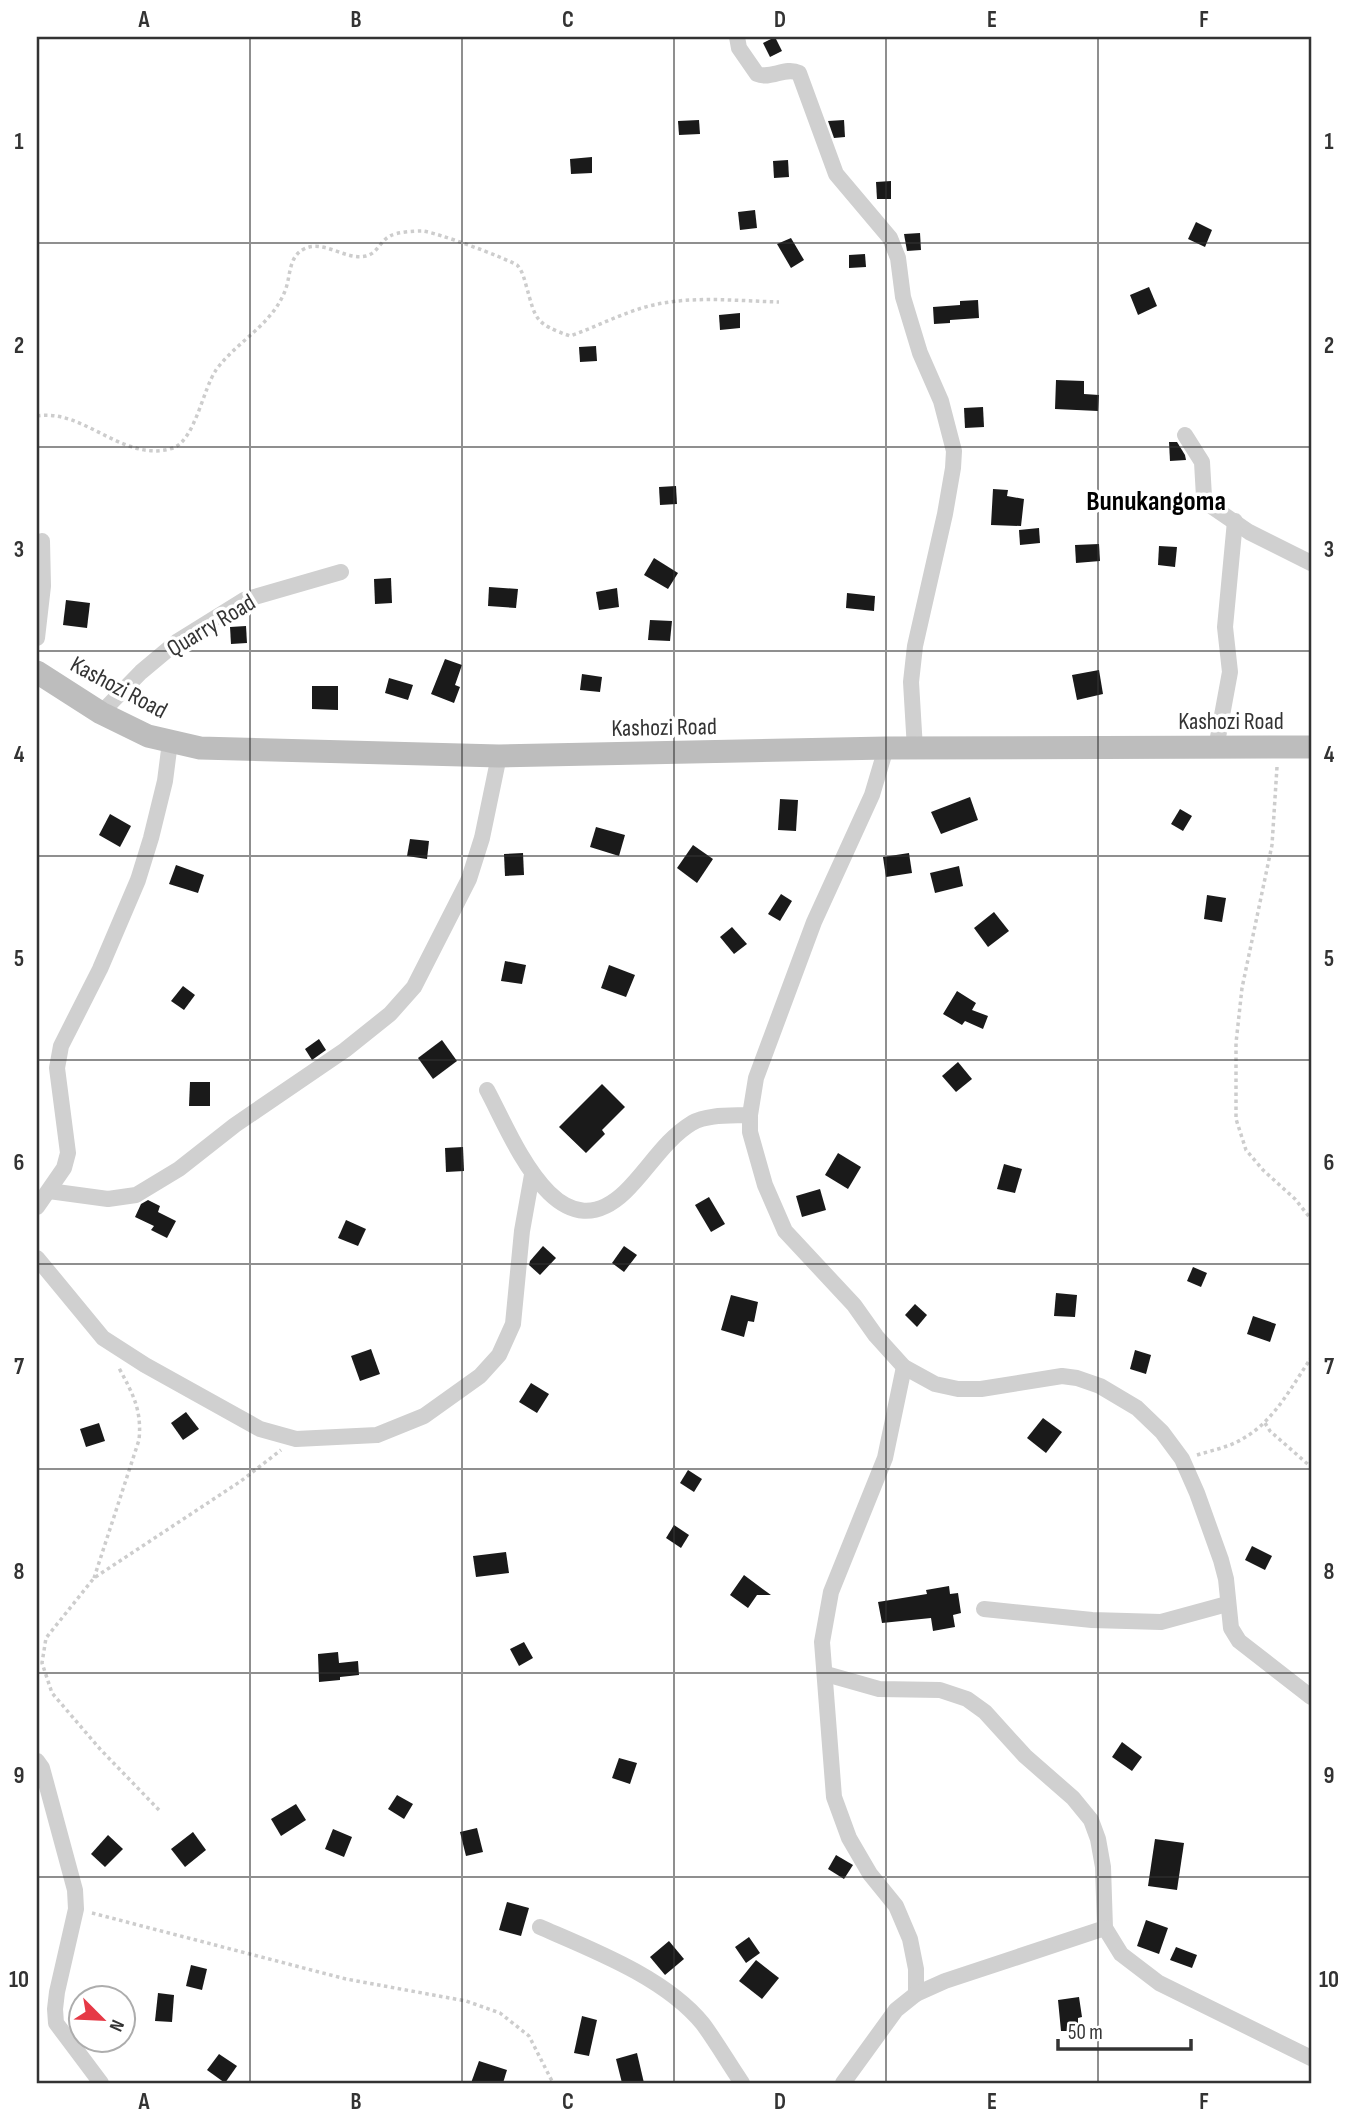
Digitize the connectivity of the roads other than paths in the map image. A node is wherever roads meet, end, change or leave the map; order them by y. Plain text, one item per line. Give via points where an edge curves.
1 (737, 37) edge
2 (1185, 435) dead end
3 (1234, 521) junction
4 (42, 541) dead end
5 (1311, 563) edge
6 (341, 572) dead end
7 (37, 638) edge
8 (37, 672) edge
9 (101, 713) junction
10 (170, 743) junction
11 (1311, 747) edge
12 (886, 748) junction
13 (1216, 748) junction
14 (915, 749) junction
15 (499, 756) junction
16 (487, 1090) dead end
17 (750, 1115) junction
18 (532, 1175) junction
19 (41, 1200) edge
20 (37, 1258) edge
21 (904, 1367) junction
22 (1227, 1604) junction
23 (984, 1609) dead end
24 (826, 1674) junction
25 (1311, 1697) edge
26 (37, 1761) edge
27 (540, 1927) dead end
28 (1105, 1928) junction
29 (916, 1994) junction
30 (1311, 2058) edge
31 (101, 2083) edge
32 (742, 2083) edge
33 (843, 2083) edge

1 - 14 street via 757,74 799,73 836,174 890,238 920,353 950,433 953,468 911,682
2 - 3 street via 1202,462 1204,497
3 - 5 street
3 - 13 street via 1225,627 1230,672
4 - 7 street
6 - 9 street, Quarry Road via 244,600 178,641
8 - 9 main road, Kashozi Road
9 - 10 main road, Kashozi Road
10 - 15 main road, Kashozi Road via 229,750
10 - 19 street via 165,781 138,880 61,1046 57,1068 68,1153 64,1168
11 - 13 main road, Kashozi Road
12 - 14 main road, Kashozi Road
12 - 15 main road, Kashozi Road
12 - 17 street via 872,795 814,922 756,1077
13 - 14 main road, Kashozi Road
15 - 19 street via 469,879 414,987 390,1014 179,1169 136,1195
16 - 18 street
17 - 18 street via 709,1117 693,1123 625,1192 594,1210 566,1206
17 - 21 street via 753,1148 785,1231
18 - 20 street via 513,1324 499,1355 480,1376 424,1416 377,1435 296,1440 228,1413 103,1338
21 - 22 street via 934,1384 958,1389 1077,1378 1137,1408 1182,1459 1221,1560
21 - 24 street via 885,1458 831,1592 822,1642
22 - 23 street via 1161,1622
22 - 25 street via 1231,1628 1239,1641
24 - 28 street via 879,1689 940,1690 967,1699 985,1712 1091,1820 1103,1867
24 - 29 street via 834,1797 849,1838 901,1917 916,1969
26 - 31 street via 75,1890 76,1909 57,1992 56,2023
27 - 32 street via 616,1959 674,1998 701,2022
28 - 29 street
28 - 30 street via 1121,1954 1159,1983
29 - 33 street via 895,2010

